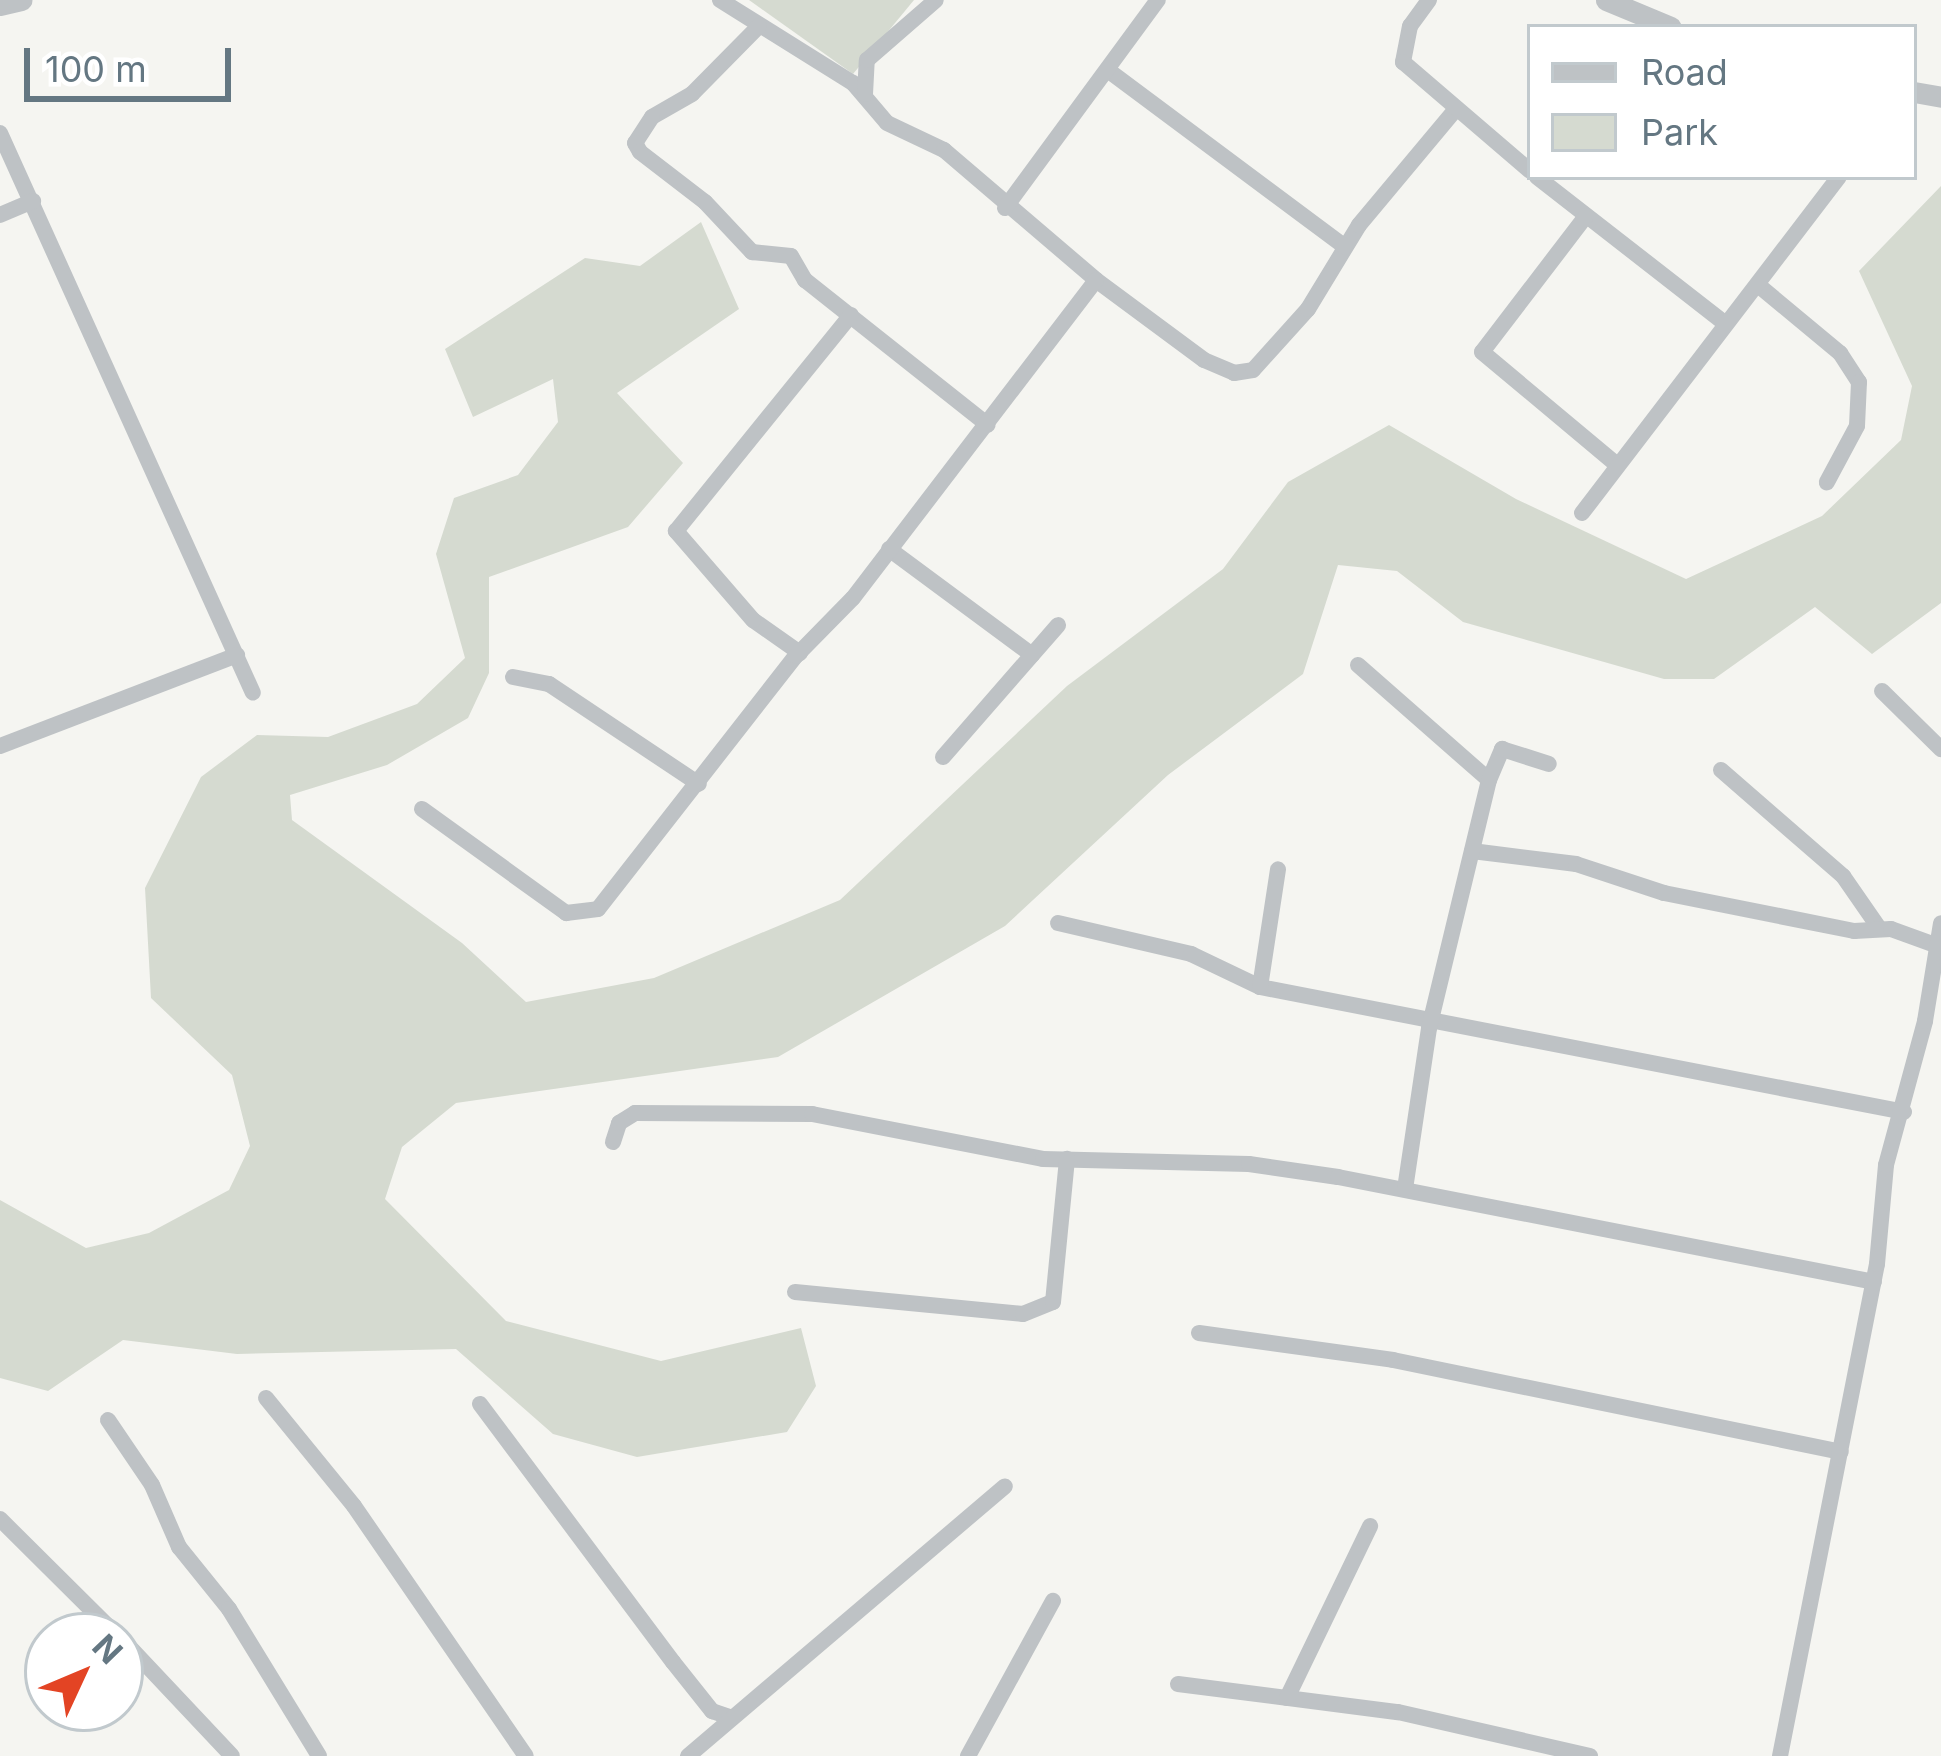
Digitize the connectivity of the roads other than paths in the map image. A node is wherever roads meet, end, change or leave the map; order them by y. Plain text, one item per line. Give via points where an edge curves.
1 (21, 0) edge
2 (720, 0) edge
3 (936, 0) edge
4 (1158, 0) edge
5 (1429, 0) edge
6 (1606, 0) edge
7 (0, 5) edge
8 (1664, 24) edge
9 (759, 26) junction
10 (1109, 71) junction
11 (865, 94) junction
12 (1456, 109) junction
13 (0, 133) edge
14 (1527, 168) edge
15 (1541, 180) edge
16 (1837, 180) edge
17 (33, 201) junction
18 (1005, 208) junction
19 (0, 215) edge
20 (1586, 216) junction
21 (1346, 247) junction
22 (1096, 280) junction
23 (1758, 285) junction
24 (851, 316) junction
25 (1726, 324) junction
26 (988, 424) junction
27 (1616, 464) junction
28 (1827, 482) dead end
29 (1582, 513) dead end
30 (890, 548) junction
31 (1058, 625) dead end
32 (800, 652) junction
33 (237, 655) junction
34 (1032, 655) junction
35 (1358, 664) dead end
36 (512, 677) dead end
37 (1882, 691) dead end
38 (253, 693) dead end
39 (0, 746) edge
40 (1941, 748) edge
41 (943, 757) dead end
42 (1549, 764) dead end
43 (1721, 770) dead end
44 (1489, 780) junction
45 (699, 784) junction
46 (422, 809) dead end
47 (1472, 851) junction
48 (1278, 868) dead end
49 (1058, 923) dead end
50 (1941, 923) edge
51 (1879, 928) junction
52 (1935, 945) junction
53 (1260, 987) junction
54 (1430, 1022) junction
55 (1904, 1112) junction
56 (613, 1142) dead end
57 (1067, 1159) junction
58 (1405, 1190) junction
59 (1874, 1282) junction
60 (795, 1292) dead end
61 (1199, 1333) dead end
62 (266, 1398) dead end
63 (480, 1404) dead end
64 (108, 1420) dead end
65 (1841, 1452) junction
66 (1005, 1486) dead end
67 (0, 1519) edge
68 (1370, 1526) dead end
69 (1053, 1600) dead end
70 (94, 1612) edge
71 (144, 1663) edge
72 (1178, 1684) dead end
73 (1287, 1698) junction
74 (712, 1711) junction
75 (732, 1718) junction
76 (715, 1733) junction
77 (232, 1756) edge
78 (319, 1756) edge
79 (526, 1756) edge
80 (688, 1756) edge
81 (968, 1756) edge
82 (1591, 1756) edge
83 (1780, 1756) edge

1 - 7 street
2 - 9 street
3 - 11 street via 871,54
4 - 10 street
5 - 12 street via 1410,26 1402,58
6 - 8 street
9 - 11 street
9 - 24 street via 692,94 652,117 635,143 752,252 790,256 805,280
10 - 18 street
10 - 21 street
11 - 18 street via 886,123 944,150
12 - 14 street
12 - 21 street
13 - 17 street
15 - 20 street
16 - 23 street
17 - 19 street
17 - 33 street
18 - 22 street
20 - 25 street
20 - 27 street via 1482,352
21 - 22 street via 1307,310 1247,373 1204,360
22 - 26 street
23 - 25 street
23 - 28 street via 1840,353 1859,382 1857,427
24 - 26 street
24 - 32 street via 676,532 753,620
25 - 27 street
26 - 30 street
27 - 29 street
30 - 32 street
30 - 34 street
31 - 34 street
32 - 45 street
33 - 38 street
33 - 39 street
34 - 41 street
35 - 44 street
36 - 45 street via 534,676 574,698
37 - 40 street
42 - 44 street via 1502,749
43 - 51 street via 1843,876
44 - 47 street
45 - 46 street via 598,909 579,917
47 - 51 street via 1576,864 1732,909 1854,931
47 - 54 street
48 - 53 street
49 - 53 street via 1191,954
50 - 52 street
51 - 52 street
52 - 55 street
53 - 54 street
54 - 55 street
54 - 58 street
55 - 59 street via 1886,1165
56 - 57 street via 619,1123 635,1112 732,1108
57 - 58 street via 1250,1163
57 - 60 street via 1053,1301 1023,1314
58 - 59 street
59 - 65 street
61 - 65 street via 1393,1360
62 - 79 street via 354,1506
63 - 74 street
64 - 78 street via 152,1485 179,1547 229,1609
65 - 83 street
66 - 75 street
67 - 70 street
68 - 73 street
69 - 81 street
71 - 77 street
72 - 73 street
73 - 82 street via 1436,1718
74 - 75 street
74 - 76 street
75 - 76 street
76 - 80 street

